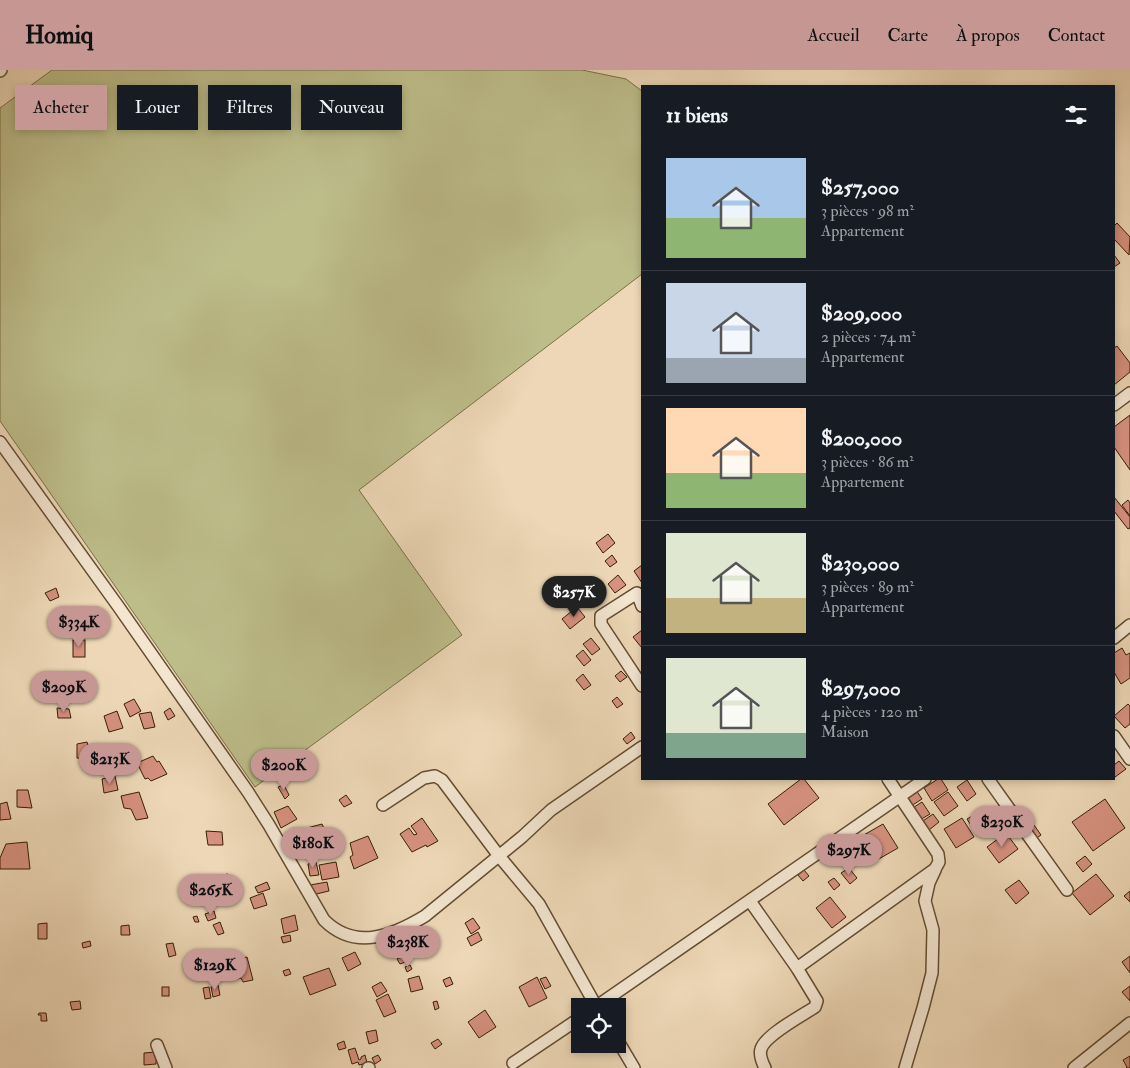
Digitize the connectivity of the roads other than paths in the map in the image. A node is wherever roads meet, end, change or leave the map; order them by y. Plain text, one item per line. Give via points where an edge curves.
1 (1130, 393) edge
2 (1115, 404) edge
3 (0, 442) edge
4 (641, 603) edge
5 (1130, 625) edge
6 (1115, 637) edge
7 (641, 684) edge
8 (1115, 737) edge
9 (641, 748) edge
10 (1130, 759) edge
11 (889, 780) edge
12 (924, 780) edge
13 (989, 780) edge
14 (900, 796) junction
15 (383, 805) dead end
16 (499, 856) junction
17 (935, 869) junction
18 (1067, 890) dead end
19 (750, 901) junction
20 (797, 968) junction
21 (592, 998) edge
22 (608, 998) edge
23 (1130, 1023) edge
24 (571, 1024) edge
25 (158, 1045) dead end
26 (625, 1053) edge
27 (514, 1062) dead end
28 (762, 1067) edge
29 (166, 1068) edge
30 (634, 1068) edge
31 (905, 1068) edge
32 (1074, 1068) edge

1 - 2 street
3 - 16 street via 242,784 318,911 333,929 346,936 364,939 408,926
4 - 7 street via 637,593 600,620
5 - 6 street
8 - 10 street
9 - 16 street via 551,810
11 - 14 street
12 - 14 street
13 - 18 street
14 - 17 street via 938,854 939,862
14 - 19 street
15 - 16 street via 424,778 435,776 458,800
16 - 21 street via 539,904
17 - 20 street
17 - 31 street via 926,901 933,930 932,973
19 - 20 street
19 - 22 street
20 - 28 street via 816,997 815,1007 763,1044 760,1051
23 - 32 street
24 - 27 street
25 - 29 street
26 - 30 street

